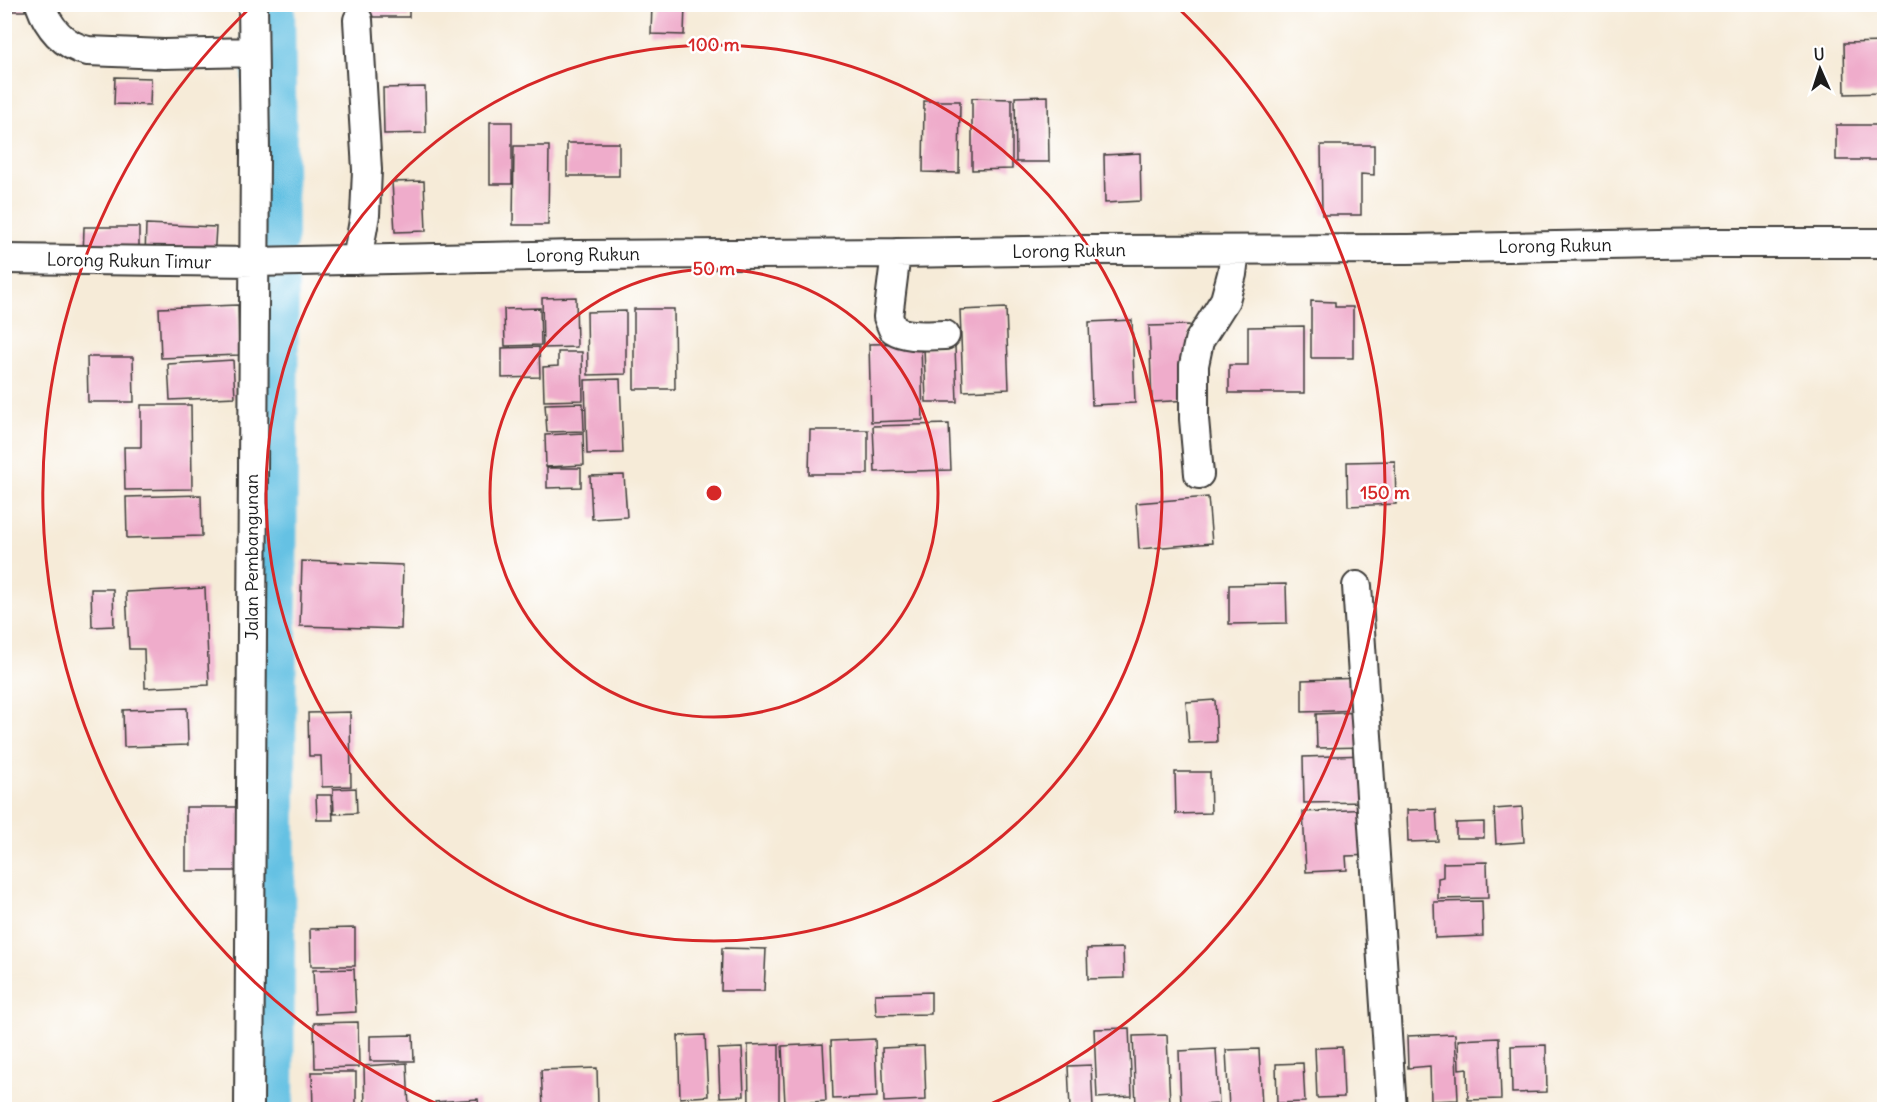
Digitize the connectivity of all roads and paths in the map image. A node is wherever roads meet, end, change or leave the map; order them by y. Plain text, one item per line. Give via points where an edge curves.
1 (40, 4) edge
2 (253, 4) edge
3 (357, 20) dead end
4 (253, 52) junction
5 (1884, 243) edge
6 (1235, 250) junction
7 (896, 253) junction
8 (4, 259) edge
9 (357, 260) junction
10 (254, 262) junction
11 (945, 334) dead end
12 (1199, 474) dead end
13 (1357, 585) dead end
14 (249, 1110) edge
15 (1392, 1110) edge

1 - 4 street via 49,25 77,49 164,54
2 - 4 street, Jalan Pembangunan
3 - 9 street via 367,170
4 - 10 street, Jalan Pembangunan
5 - 6 street, Lorong Rukun
6 - 7 street, Lorong Rukun
6 - 12 street via 1225,300 1199,341 1194,365
7 - 9 street, Lorong Rukun
7 - 11 street via 888,317 892,329 911,335
8 - 10 street, Lorong Rukun Timur
9 - 10 street, Lorong Rukun
10 - 14 street, Jalan Pembangunan
13 - 15 street

